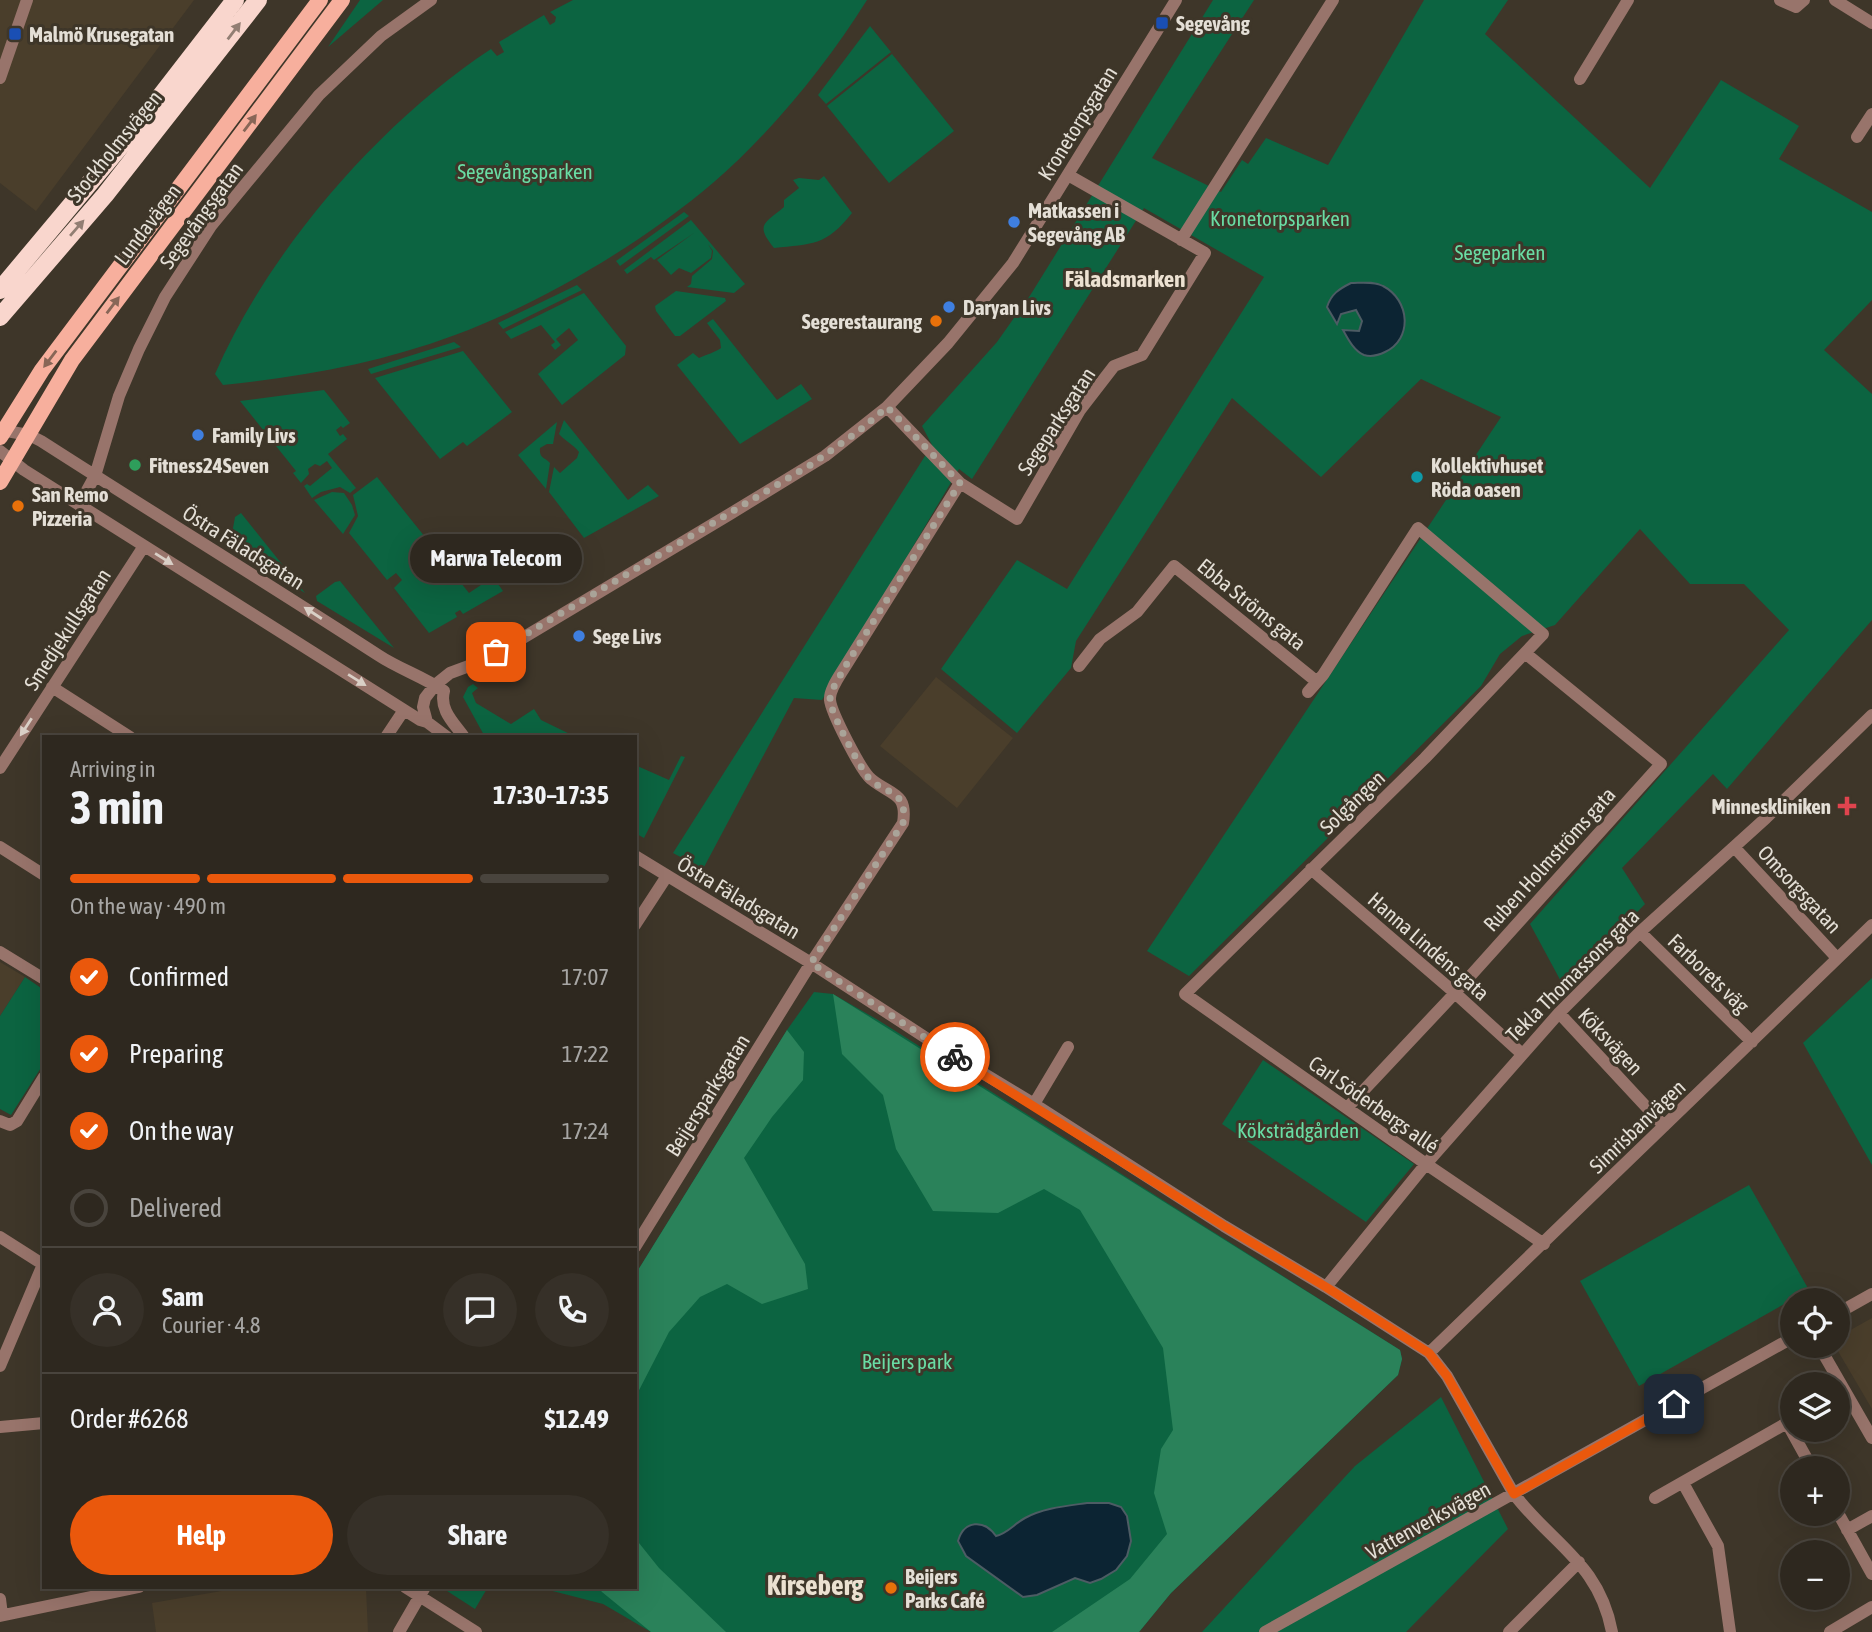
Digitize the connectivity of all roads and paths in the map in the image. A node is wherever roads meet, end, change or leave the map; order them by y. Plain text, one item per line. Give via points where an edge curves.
1 (27, 0) edge
2 (235, 0) edge
3 (258, 0) edge
4 (320, 0) edge
5 (342, 0) edge
6 (431, 0) edge
7 (1176, 0) edge
8 (1333, 0) edge
9 (1628, 0) edge
10 (1780, 0) edge
11 (1804, 0) edge
12 (1835, 0) edge
13 (1872, 23) edge
14 (0, 78) edge
15 (1580, 79) dead end
16 (1872, 114) edge
17 (1857, 137) dead end
18 (1068, 175) junction
19 (1181, 240) junction
20 (0, 290) edge
21 (0, 317) edge
22 (887, 407) junction
23 (1, 433) edge
24 (29, 435) junction
25 (6, 457) edge
26 (95, 476) junction
27 (0, 482) edge
28 (960, 483) junction
29 (79, 505) junction
30 (144, 546) junction
31 (1525, 653) junction
32 (1079, 666) dead end
33 (1316, 681) junction
34 (52, 687) junction
35 (439, 688) junction
36 (1308, 692) dead end
37 (404, 710) junction
38 (446, 712) junction
39 (1872, 715) edge
40 (427, 722) junction
41 (127, 735) edge
42 (387, 735) edge
43 (444, 735) edge
44 (463, 735) edge
45 (0, 768) edge
46 (1734, 846) junction
47 (0, 847) edge
48 (637, 857) edge
49 (1311, 869) junction
50 (42, 874) edge
51 (667, 876) junction
52 (637, 922) edge
53 (1872, 925) edge
54 (1640, 932) junction
55 (0, 952) edge
56 (1838, 958) junction
57 (811, 963) junction
58 (42, 978) edge
59 (1455, 993) junction
60 (1185, 994) joint
61 (1559, 1013) junction
62 (1752, 1042) junction
63 (1068, 1047) dead end
64 (1521, 1053) junction
65 (42, 1080) edge
66 (1034, 1104) junction
67 (1347, 1108) junction
68 (0, 1121) edge
69 (1664, 1126) junction
70 (1426, 1164) junction
71 (0, 1237) edge
72 (637, 1244) edge
73 (1544, 1244) junction
74 (42, 1263) edge
75 (42, 1266) edge
76 (1326, 1287) junction
77 (1872, 1294) edge
78 (1850, 1306) edge
79 (1780, 1345) edge
80 (1429, 1353) junction
81 (1826, 1358) edge
82 (0, 1366) edge
83 (42, 1423) edge
84 (0, 1427) edge
85 (1780, 1428) edge
86 (1872, 1438) edge
87 (1683, 1483) junction
88 (1514, 1494) junction
89 (1655, 1498) dead end
90 (1872, 1516) edge
91 (1845, 1526) edge
92 (1847, 1530) junction
93 (1579, 1562) junction
94 (1872, 1574) edge
95 (129, 1589) edge
96 (422, 1592) edge
97 (0, 1599) edge
98 (1872, 1607) edge
99 (1, 1615) edge
100 (399, 1632) edge
101 (476, 1632) edge
102 (1265, 1632) edge
103 (1509, 1632) edge
104 (1612, 1632) edge
105 (1730, 1632) edge
106 (1830, 1632) edge

1 - 14 street
2 - 20 highway, Stockholmsvägen via 131,134
21 -> 3 highway, Stockholmsvägen via 105,195
4 -> 23 main road, Lundavägen via 50,359
24 -> 5 main road, Lundavägen via 72,360
6 - 26 street, Segevångsgatan via 381,36 319,95 211,226 165,297 139,349 119,396
7 - 18 street, Kronetorpsgatan
8 - 19 street
9 - 15 street
10 - 11 street via 1796,7
12 - 13 street
16 - 17 street
18 - 19 street, Segeparksgatan
18 - 22 street, Kronetorpsgatan via 1013,263 948,343
19 - 28 street, Segeparksgatan via 1205,253 1142,355 1114,366 1080,410 1017,519
22 - 28 street, Segeparksgatan
22 - 35 street, Kronetorpsgatan via 819,460 477,663 450,673
23 - 24 street, Östra Fäladsgatan
24 - 25 main road, Lundavägen
24 - 26 street, Östra Fäladsgatan
25 - 27 main road, Lundavägen
25 - 29 street
26 - 29 street, Segevångsgatan
35 -> 26 street, Östra Fäladsgatan via 382,658
28 - 57 street via 831,695 848,742 869,778 901,799 905,810 903,823
29 - 30 street
30 - 34 street, Smedjekullsgatan
30 -> 37 street
31 - 33 street, Solgången via 1543,634 1418,528
31 - 49 street, Solgången
31 - 59 street, Ruben Holmströms gata via 1661,764
32 - 33 street, Ebba Ströms gata via 1100,639 1137,612 1174,566
33 - 36 street
34 - 41 street
34 -> 45 street, Smedjekullsgatan
35 - 38 street
35 - 40 street via 425,698
37 - 40 street
37 - 42 street
38 - 40 street
38 - 44 street
39 - 46 street, Tekla Thomassons gata
40 - 43 street
46 - 54 street, Tekla Thomassons gata
46 - 56 street, Omsorgsgatan
47 - 50 street
48 - 51 street, Östra Fäladsgatan
49 - 59 street, Hanna Lindéns gata
49 - 60 street, Solgången
51 - 52 street
51 - 57 street, Östra Fäladsgatan
53 - 56 street, Simrisbanvägen
54 - 61 street, Tekla Thomassons gata
54 - 62 street, Farborets väg
55 - 58 street
56 - 62 street, Simrisbanvägen
57 - 66 street, Östra Fäladsgatan
57 - 72 street, Beijersparksgatan
59 - 64 street, Hanna Lindéns gata
59 - 67 street, Ruben Holmströms gata
60 - 67 street, Carl Söderbergs allé
61 - 64 street, Tekla Thomassons gata
61 - 69 street, Köksvägen
62 - 69 street, Simrisbanvägen
63 - 66 street
64 - 70 street, Tekla Thomassons gata
65 - 68 street via 17,1121 10,1125
66 - 76 street, Östra Fäladsgatan
67 - 70 street, Carl Söderbergs allé
69 - 73 street, Simrisbanvägen
70 - 73 street, Carl Söderbergs allé
70 - 76 street, Tekla Thomassons gata
71 - 74 street
73 - 80 street, Simrisbanvägen
75 - 82 street
76 - 80 street, Östra Fäladsgatan
77 - 78 street
79 - 88 street, Vattenverksvägen
80 - 88 street, Östra Fäladsgatan via 1447,1376
81 - 86 street
83 - 84 street
85 - 87 street
87 - 89 street
87 - 105 street via 1718,1546
88 - 93 street, Östra Fäladsgatan
88 - 102 street, Vattenverksvägen
90 - 92 street
91 - 92 street
92 - 94 street
93 - 103 street
93 - 104 street, Östra Fäladsgatan via 1597,1587
95 - 99 street
96 - 100 street
96 - 101 street
97 - 99 street
98 - 106 street

